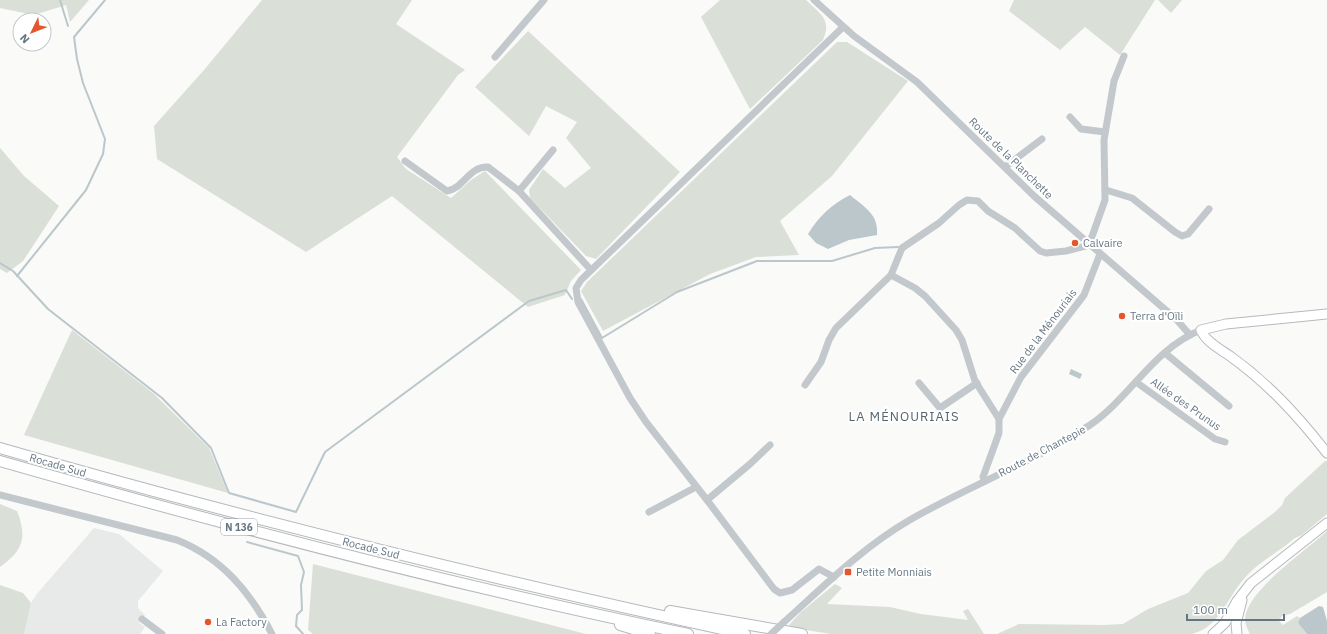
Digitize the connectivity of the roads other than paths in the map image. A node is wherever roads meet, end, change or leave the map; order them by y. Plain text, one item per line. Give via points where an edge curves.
1 (544, 0) edge
2 (814, 0) edge
3 (843, 27) junction
4 (1124, 56) dead end
5 (495, 57) dead end
6 (1070, 117) dead end
7 (1105, 132) junction
8 (1042, 139) dead end
9 (553, 150) dead end
10 (404, 161) dead end
11 (1005, 168) junction
12 (1106, 190) junction
13 (519, 191) junction
14 (1209, 209) dead end
15 (1089, 245) junction
16 (1100, 254) junction
17 (592, 270) junction
18 (891, 275) junction
19 (1327, 314) edge
20 (1202, 330) junction
21 (1190, 335) junction
22 (1165, 353) junction
23 (1136, 382) junction
24 (919, 383) dead end
25 (977, 383) junction
26 (805, 385) dead end
27 (1229, 406) dead end
28 (999, 419) junction
29 (1225, 442) dead end
30 (770, 445) dead end
31 (0, 448) edge
32 (1327, 453) edge
33 (0, 460) edge
34 (985, 481) junction
35 (696, 487) junction
36 (0, 495) edge
37 (707, 500) junction
38 (650, 512) dead end
39 (1327, 523) edge
40 (834, 577) junction
41 (1244, 593) junction
42 (626, 608) junction
43 (590, 612) junction
44 (142, 619) dead end
45 (162, 634) edge
46 (272, 634) edge
47 (650, 634) edge
48 (688, 634) edge
49 (745, 634) edge
50 (771, 634) edge
51 (802, 634) edge
52 (1213, 634) edge
53 (1237, 634) edge

1 - 5 street
2 - 3 street, Route de la Planchette
3 - 11 street, Route de la Planchette via 917,82
3 - 17 street
4 - 7 street via 1114,81
6 - 7 street via 1081,129
7 - 12 street
8 - 11 street
9 - 13 street
10 - 13 street via 447,191 452,190 475,169 488,167
11 - 15 street, Route de la Planchette
12 - 14 street via 1132,198 1182,236 1188,234
12 - 15 street
13 - 17 street
15 - 16 street, Route de la Planchette
15 - 18 street via 1066,251 1040,251 1015,228 978,202 967,200 902,248
16 - 21 street, Route de la Planchette via 1180,323
16 - 28 street, Rue de la Ménouriais via 1084,295 1021,377
17 - 35 street via 576,288 578,302 630,398
18 - 25 street via 925,296 956,330
18 - 26 street via 836,328 821,362
19 - 20 main road, Route de Chantepie via 1226,324
20 - 21 street, Route de Chantepie
20 - 32 main road via 1209,341 1260,378 1276,393
21 - 22 street, Route de Chantepie
22 - 23 street, Route de Chantepie
22 - 27 street
23 - 29 street, Allée des Prunus via 1215,440
23 - 34 street, Route de Chantepie via 1089,425
24 - 25 street via 940,408
25 - 28 street
28 - 34 street, Rue de la Ménouriais via 999,433 983,477
30 - 37 street
31 - 42 highway, Rocade Sud / N 136 via 334,539
33 - 43 highway, Rocade Sud / N 136 via 317,547
34 - 40 street, Route de Chantepie via 908,521 864,550
35 - 37 street
35 - 38 street
36 - 46 street via 193,546 240,584 252,599
37 - 40 street via 774,589 780,593 792,590 819,569
39 - 41 main road via 1259,576
40 - 50 street, Route de Chantepie, bridge
41 - 52 main road via 1225,623
41 - 53 main road via 1236,623
42 - 49 highway, Rocade Sud / N 136
42 - 51 highway via 644,606
43 - 47 highway via 627,628
43 - 48 highway, Rocade Sud / N 136
44 - 45 street

